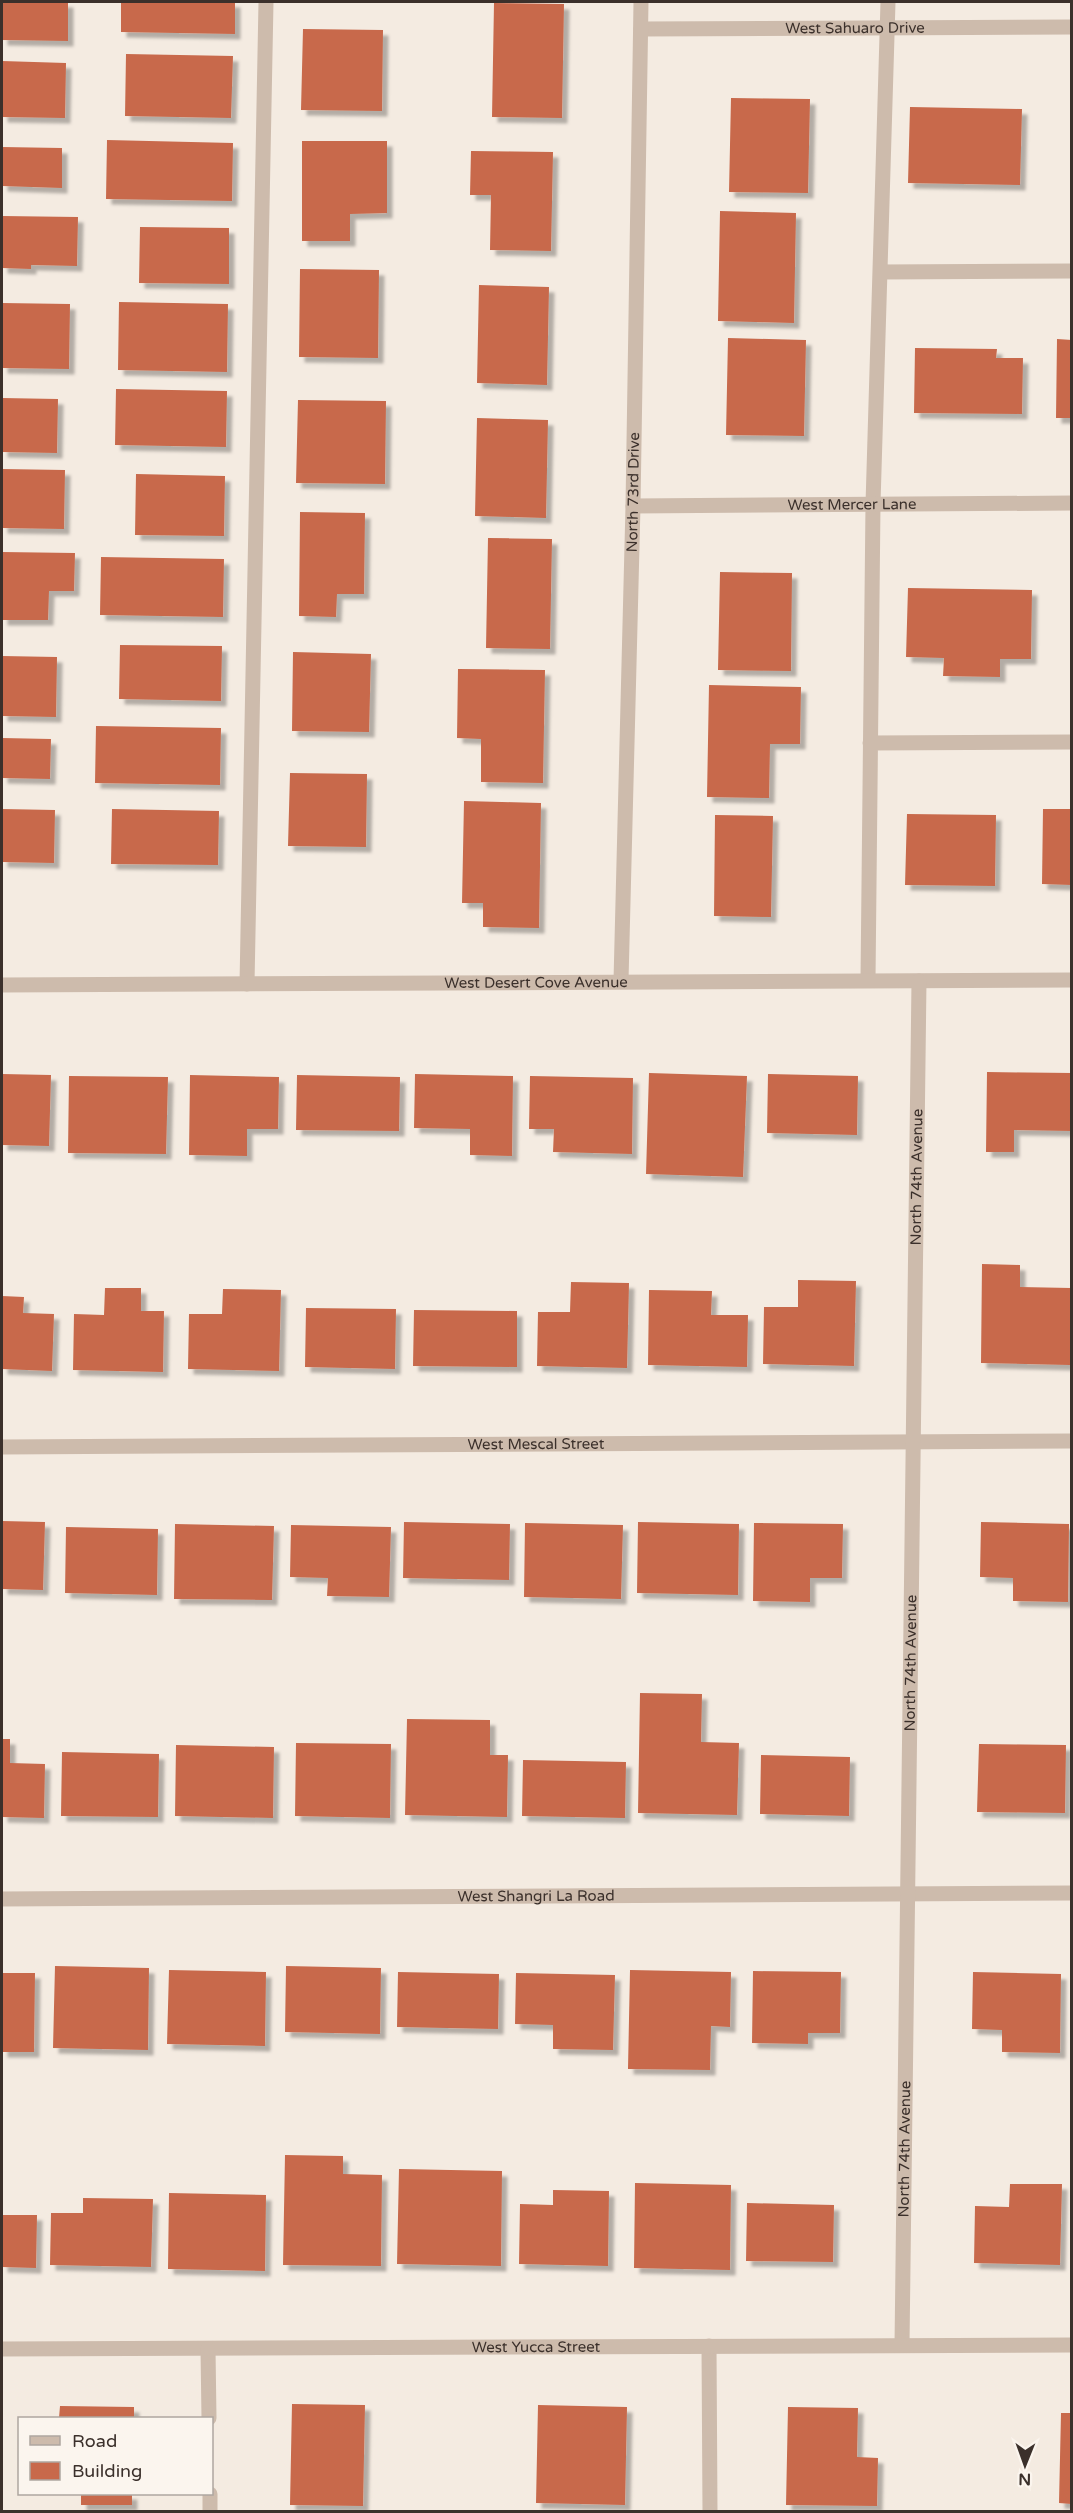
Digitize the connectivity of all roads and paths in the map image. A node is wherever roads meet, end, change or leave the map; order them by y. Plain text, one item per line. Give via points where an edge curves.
1 (266, 2) edge
2 (641, 2) edge
3 (888, 2) edge
4 (1071, 27) edge
5 (887, 28) junction
6 (641, 29) junction
7 (1071, 270) edge
8 (880, 272) junction
9 (1071, 503) edge
10 (873, 504) junction
11 (633, 506) junction
12 (1071, 742) edge
13 (870, 743) junction
14 (868, 980) junction
15 (1071, 980) edge
16 (621, 981) junction
17 (920, 981) junction
18 (247, 984) junction
19 (2, 985) edge
20 (1071, 1441) edge
21 (915, 1442) junction
22 (2, 1447) edge
23 (1071, 1893) edge
24 (906, 1894) junction
25 (2, 1899) edge
26 (902, 2345) junction
27 (1071, 2345) edge
28 (709, 2346) junction
29 (2, 2349) edge
30 (208, 2349) junction
31 (209, 2417) edge
32 (210, 2495) edge
33 (210, 2511) edge
34 (710, 2511) edge

1 - 18 street
2 - 6 street, North 73rd Drive
3 - 5 street
4 - 5 street, West Sahuaro Drive
5 - 6 street, West Sahuaro Drive
5 - 8 street
6 - 11 street, North 73rd Drive
7 - 8 street
8 - 10 street
9 - 10 street, West Mercer Lane
10 - 11 street, West Mercer Lane
10 - 13 street
11 - 16 street, North 73rd Drive
12 - 13 street
13 - 14 street
14 - 16 street, West Desert Cove Avenue
14 - 17 street, West Desert Cove Avenue
15 - 17 street, West Desert Cove Avenue
16 - 18 street, West Desert Cove Avenue
17 - 21 street, North 74th Avenue
18 - 19 street, West Desert Cove Avenue
20 - 21 street, West Mescal Street
21 - 22 street, West Mescal Street
21 - 24 street, North 74th Avenue
23 - 24 street, West Shangri La Road
24 - 25 street, West Shangri La Road
24 - 26 street, North 74th Avenue
26 - 27 street, West Yucca Street
26 - 28 street, West Yucca Street
28 - 30 street, West Yucca Street
28 - 34 street
29 - 30 street, West Yucca Street
30 - 31 street
32 - 33 street

